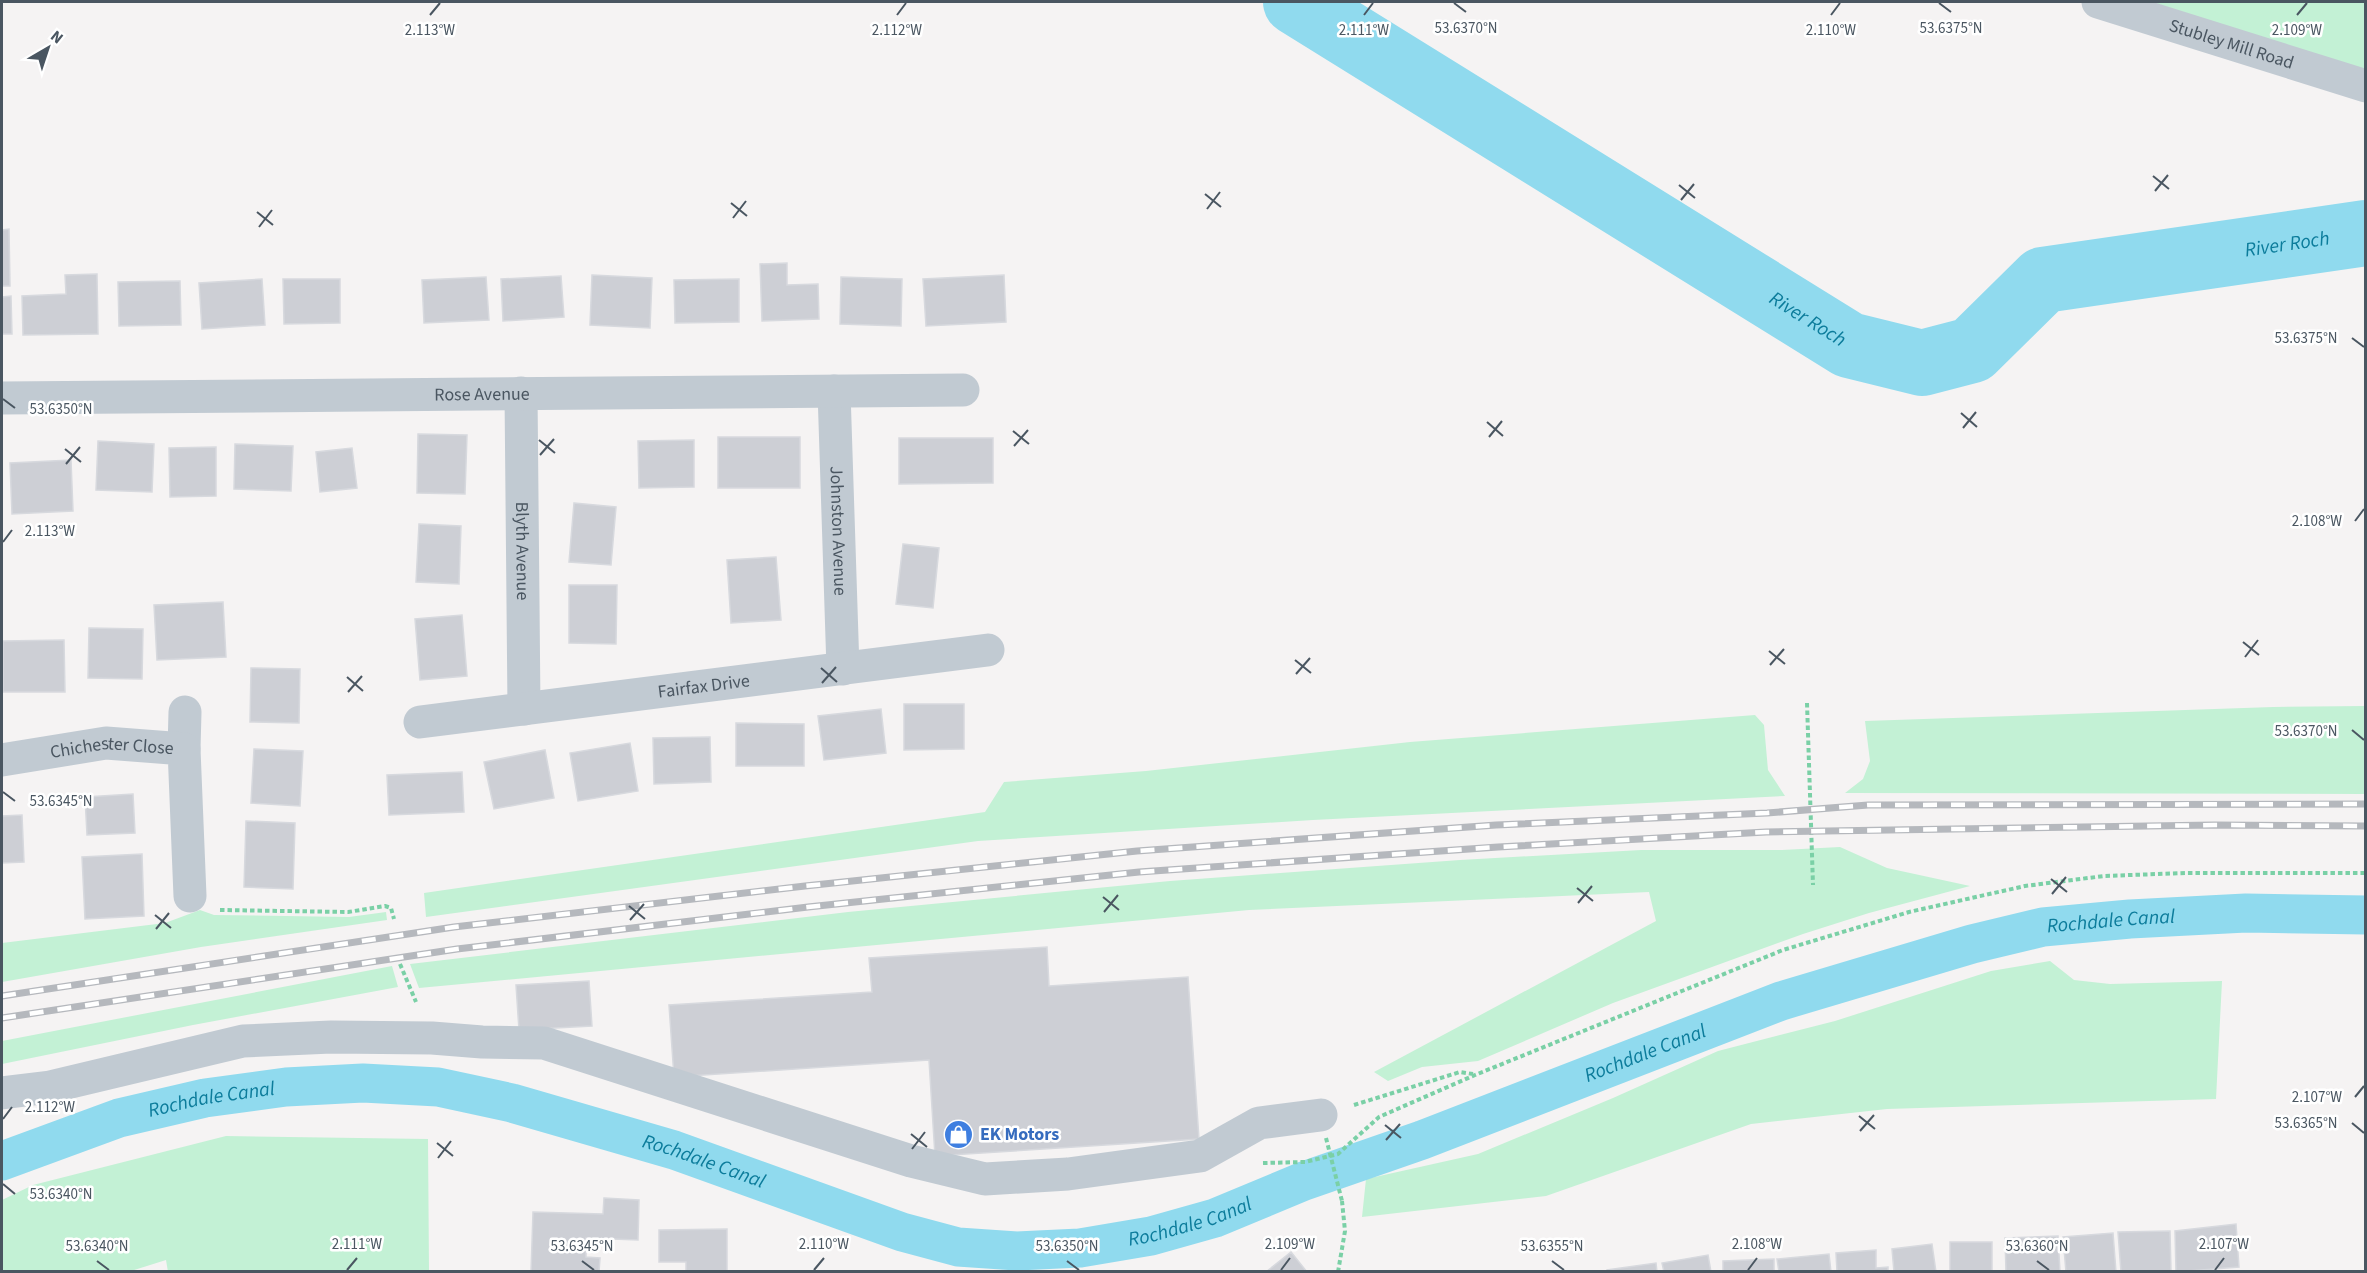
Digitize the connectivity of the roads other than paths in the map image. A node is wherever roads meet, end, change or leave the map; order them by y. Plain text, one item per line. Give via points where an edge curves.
1 (2098, 2) edge
2 (2366, 86) edge
3 (963, 390) dead end
4 (834, 391) junction
5 (521, 393) junction
6 (2, 398) edge
7 (988, 650) dead end
8 (843, 669) junction
9 (524, 709) junction
10 (185, 712) dead end
11 (420, 722) dead end
12 (184, 749) junction
13 (2, 760) edge
14 (190, 896) road end
15 (2, 1093) edge
16 (1323, 1126) road end

1 - 2 street, Stubley Mill Road
3 - 4 street, Rose Avenue
4 - 5 street, Rose Avenue
4 - 8 street, Johnston Avenue
5 - 6 street, Rose Avenue
5 - 9 street, Blyth Avenue
7 - 8 street, Fairfax Drive
8 - 9 street, Fairfax Drive
9 - 11 street, Fairfax Drive
10 - 12 street
12 - 13 street, Chichester Close via 106,743
12 - 14 street, Chichester Close
15 - 16 street via 50,1087 243,1041 432,1038 544,1043 911,1161 985,1179 1068,1174 1200,1156 1259,1123

